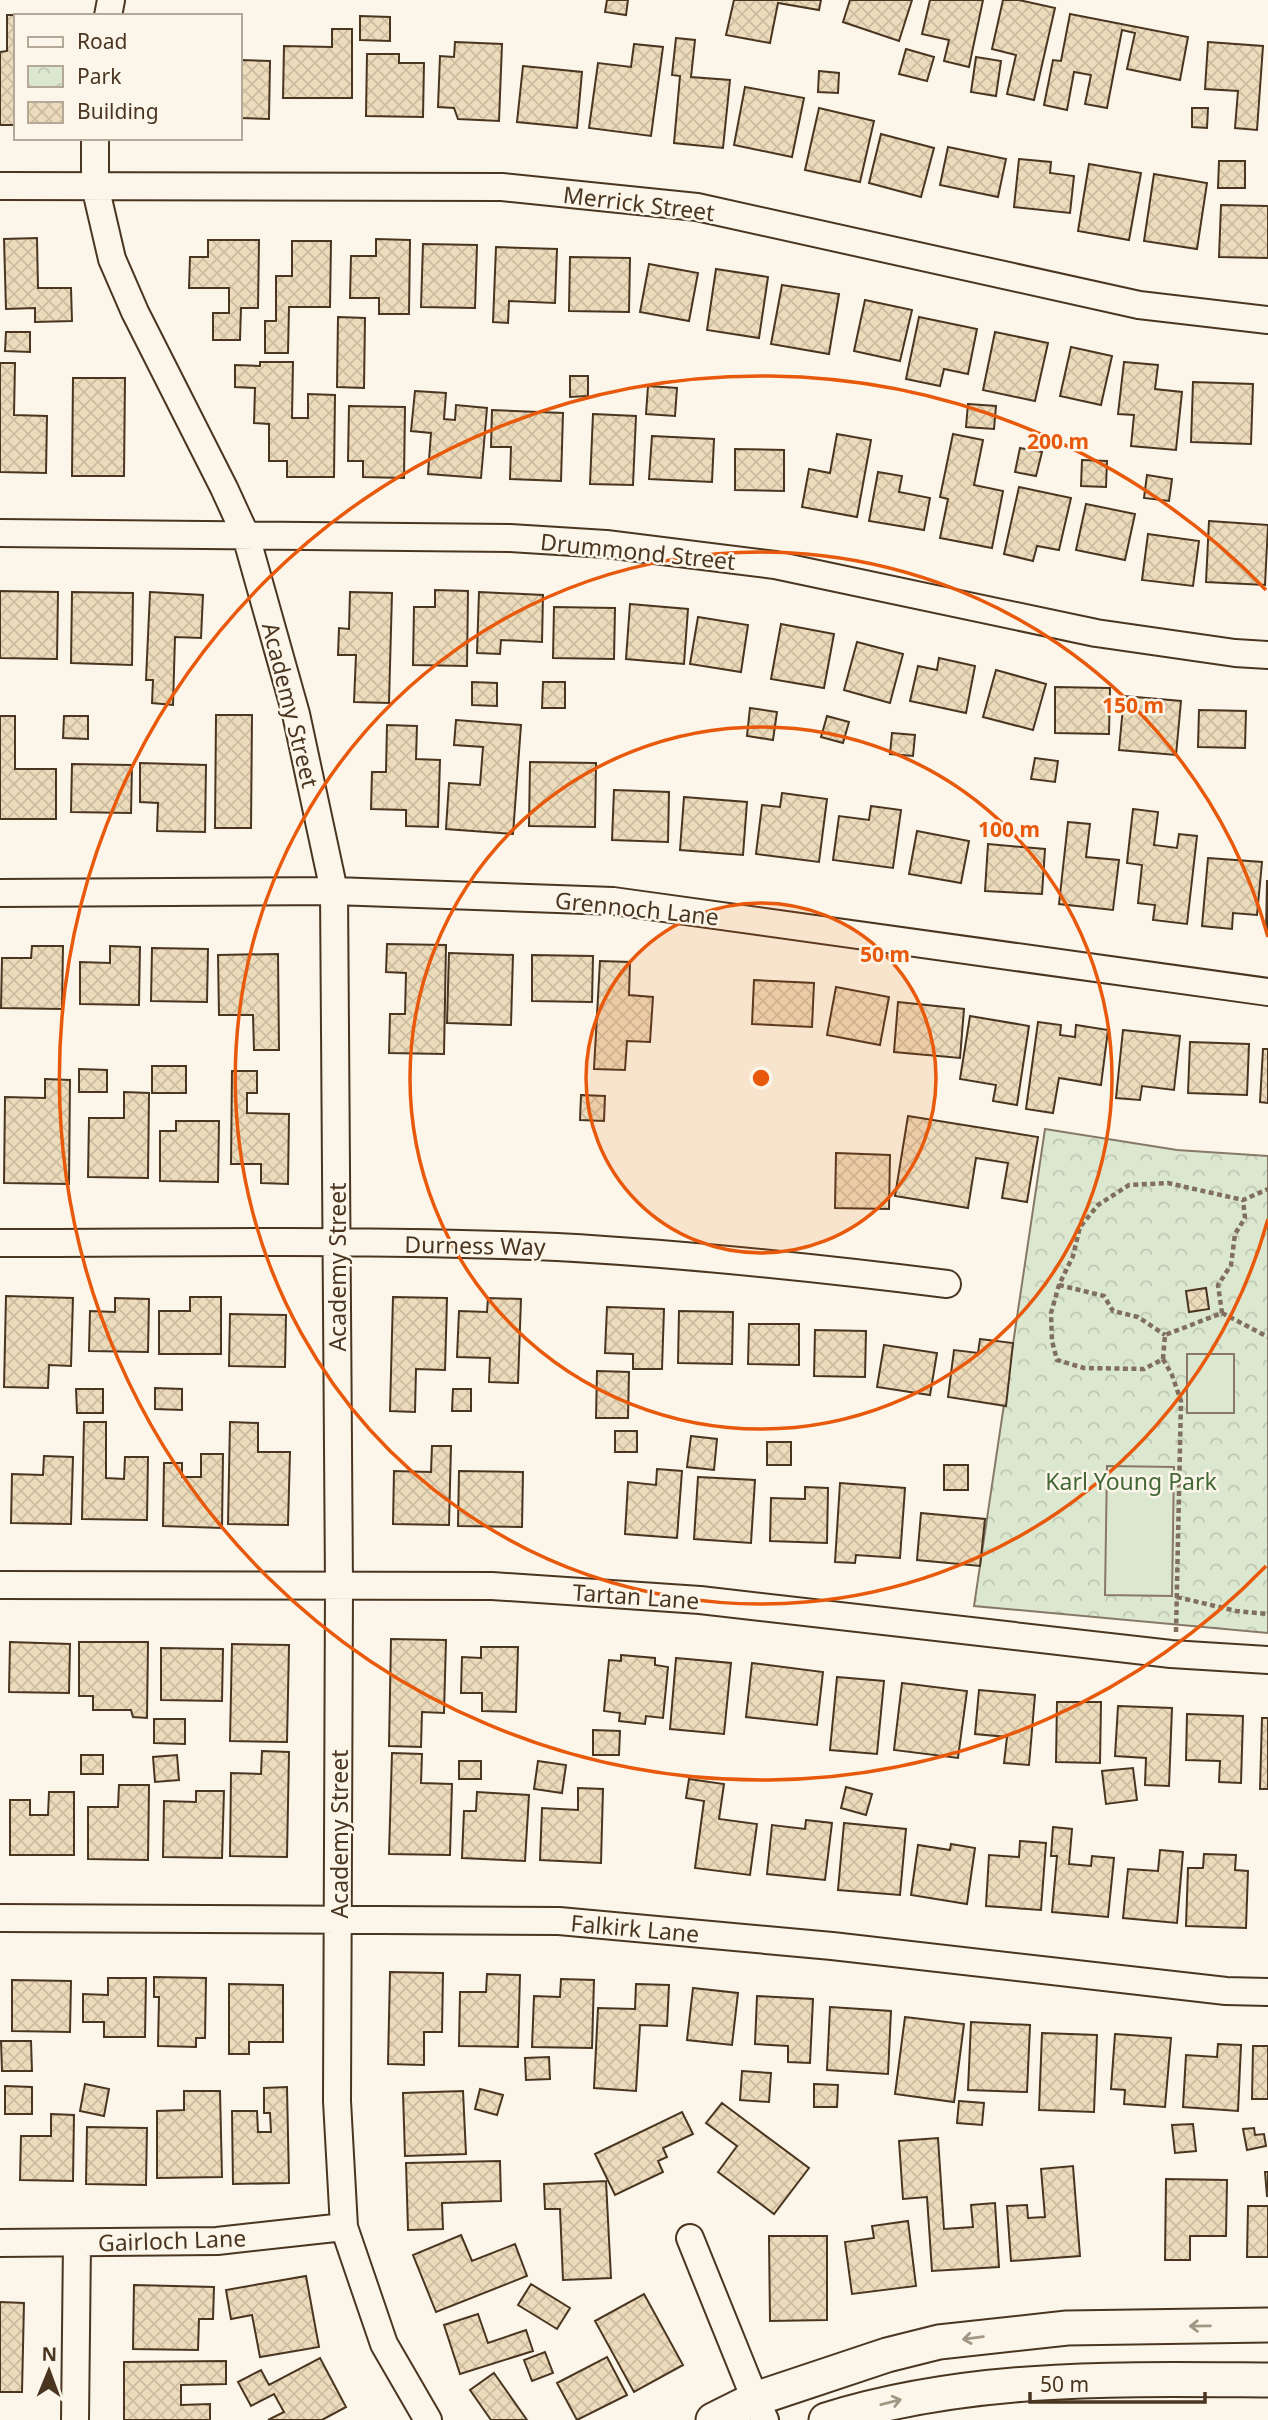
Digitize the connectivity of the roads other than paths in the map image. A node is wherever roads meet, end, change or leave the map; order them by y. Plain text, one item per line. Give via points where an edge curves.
1 (95, 140) edge
2 (0, 186) edge
3 (95, 186) junction
4 (1268, 320) edge
5 (0, 534) edge
6 (246, 536) junction
7 (1268, 655) edge
8 (334, 891) junction
9 (0, 892) edge
10 (1268, 992) edge
11 (338, 1242) junction
12 (0, 1243) edge
13 (947, 1284) dead end
14 (0, 1585) edge
15 (339, 1586) junction
16 (1268, 1660) edge
17 (0, 1918) edge
18 (339, 1918) junction
19 (1268, 1992) edge
20 (344, 2227) junction
21 (690, 2238) dead end
22 (0, 2243) edge
23 (77, 2243) junction
24 (1268, 2325) edge
25 (1154, 2327) junction
26 (1153, 2379) junction
27 (1268, 2380) edge
28 (760, 2410) edge
29 (75, 2420) edge
30 (428, 2420) edge
31 (713, 2420) edge
32 (826, 2420) edge

1 - 3 street, Academy Street
2 - 3 street, Merrick Street
3 - 4 street, Merrick Street via 502,187 697,207 1139,305
3 - 6 street, Academy Street via 112,259 130,302
5 - 6 street, Drummond Street
6 - 7 street, Drummond Street via 510,538 606,544 775,565 1096,633
6 - 8 street, Academy Street via 296,714
8 - 9 street, Grennoch Lane
8 - 10 street, Grennoch Lane via 612,901
8 - 11 street, Academy Street
11 - 12 street, Durness Way
11 - 13 street, Durness Way via 557,1247 795,1265
11 - 15 street, Academy Street
14 - 15 street, Tartan Lane
15 - 16 street, Tartan Lane via 492,1586 700,1600 1171,1654
15 - 18 street, Academy Street
17 - 18 street, Falkirk Lane
18 - 19 street, Falkirk Lane via 559,1921
18 - 20 street, Academy Street via 337,2101
20 - 23 street, Gairloch Lane via 217,2241
20 - 30 street, Academy Street via 384,2344
21 - 28 street
22 - 23 street, Gairloch Lane
23 - 29 street
24 -> 25 main road
25 - 26 main road
25 -> 28 main road via 1067,2328 939,2342 887,2355
26 - 27 main road
32 -> 26 main road via 912,2397 969,2388
28 - 31 main road

